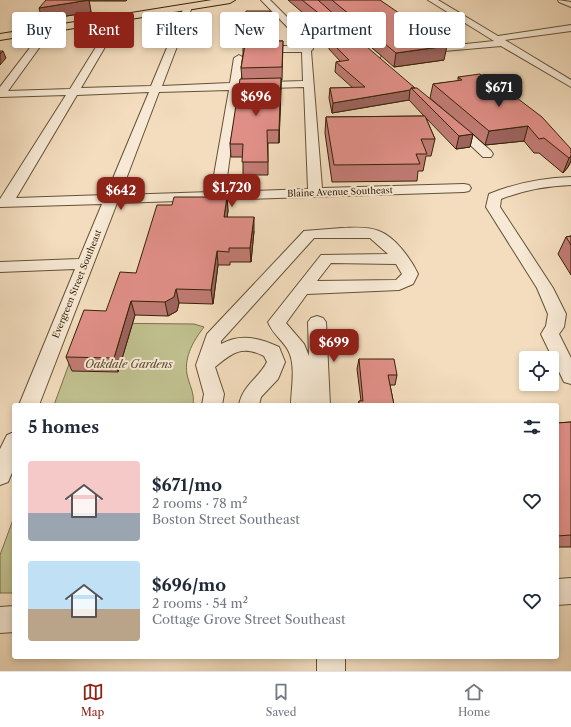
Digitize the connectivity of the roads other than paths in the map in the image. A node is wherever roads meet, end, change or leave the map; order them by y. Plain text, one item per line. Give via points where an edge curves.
1 (230, 0) edge
2 (266, 0) edge
3 (310, 0) edge
4 (432, 0) edge
5 (562, 0) edge
6 (571, 5) edge
7 (188, 7) junction
8 (324, 12) edge
9 (134, 15) edge
10 (287, 20) edge
11 (571, 28) edge
12 (12, 35) edge
13 (0, 37) edge
14 (499, 41) junction
15 (34, 48) edge
16 (100, 48) edge
17 (367, 48) edge
18 (263, 49) edge
19 (308, 49) joint
20 (448, 49) dead end
21 (239, 58) dead end
22 (383, 62) edge
23 (308, 84) junction
24 (571, 84) edge
25 (236, 87) junction
26 (155, 89) junction
27 (74, 91) junction
28 (0, 94) edge
29 (447, 118) edge
30 (487, 154) dead end
31 (571, 181) edge
32 (464, 188) dead end
33 (315, 193) junction
34 (217, 196) junction
35 (112, 199) junction
36 (3, 203) edge
37 (400, 259) junction
38 (86, 264) junction
39 (0, 267) edge
40 (301, 290) junction
41 (317, 322) dead end
42 (205, 365) junction
43 (571, 377) edge
44 (29, 403) edge
45 (212, 403) edge
46 (249, 403) edge
47 (301, 403) edge
48 (320, 403) edge
49 (12, 445) edge
50 (2, 466) edge
51 (571, 591) edge
52 (559, 592) edge
53 (12, 619) edge
54 (0, 620) edge
55 (331, 659) edge
56 (331, 671) edge

1 - 7 main road
2 - 10 street
3 - 8 street
4 - 14 street
5 - 6 street
7 - 9 main road
7 - 26 street, Evergreen Street Southeast
11 - 14 street
12 - 13 main road
14 - 20 street
14 - 24 street
15 - 28 street
16 - 27 street
17 - 22 street
18 - 19 street
19 - 23 street
21 - 25 street
23 - 25 street
23 - 33 street
25 - 26 street
25 - 34 street
26 - 27 street
26 - 35 street, Evergreen Street Southeast
27 - 28 street
27 - 36 street
29 - 30 street
31 - 43 street via 538,183 511,190 494,197 493,208 545,288 558,314 555,327 550,334
32 - 33 street, Blaine Avenue Southeast
33 - 34 street, Blaine Avenue Southeast
34 - 35 street, Blaine Avenue Southeast
35 - 36 street, Blaine Avenue Southeast
35 - 38 street, Evergreen Street Southeast
37 - 40 street via 327,258
37 - 40 street via 410,274 407,280 399,285 310,287
37 - 42 street via 374,234 309,234 213,339
38 - 39 street
38 - 44 street, Evergreen Street Southeast
40 - 47 street via 277,322 279,329 297,350 300,358
41 - 48 street
42 - 45 street via 214,394
42 - 46 street via 224,349 238,344 251,343 272,352 276,362 272,373 254,391
49 - 50 street
51 - 52 street
53 - 54 street
55 - 56 street

